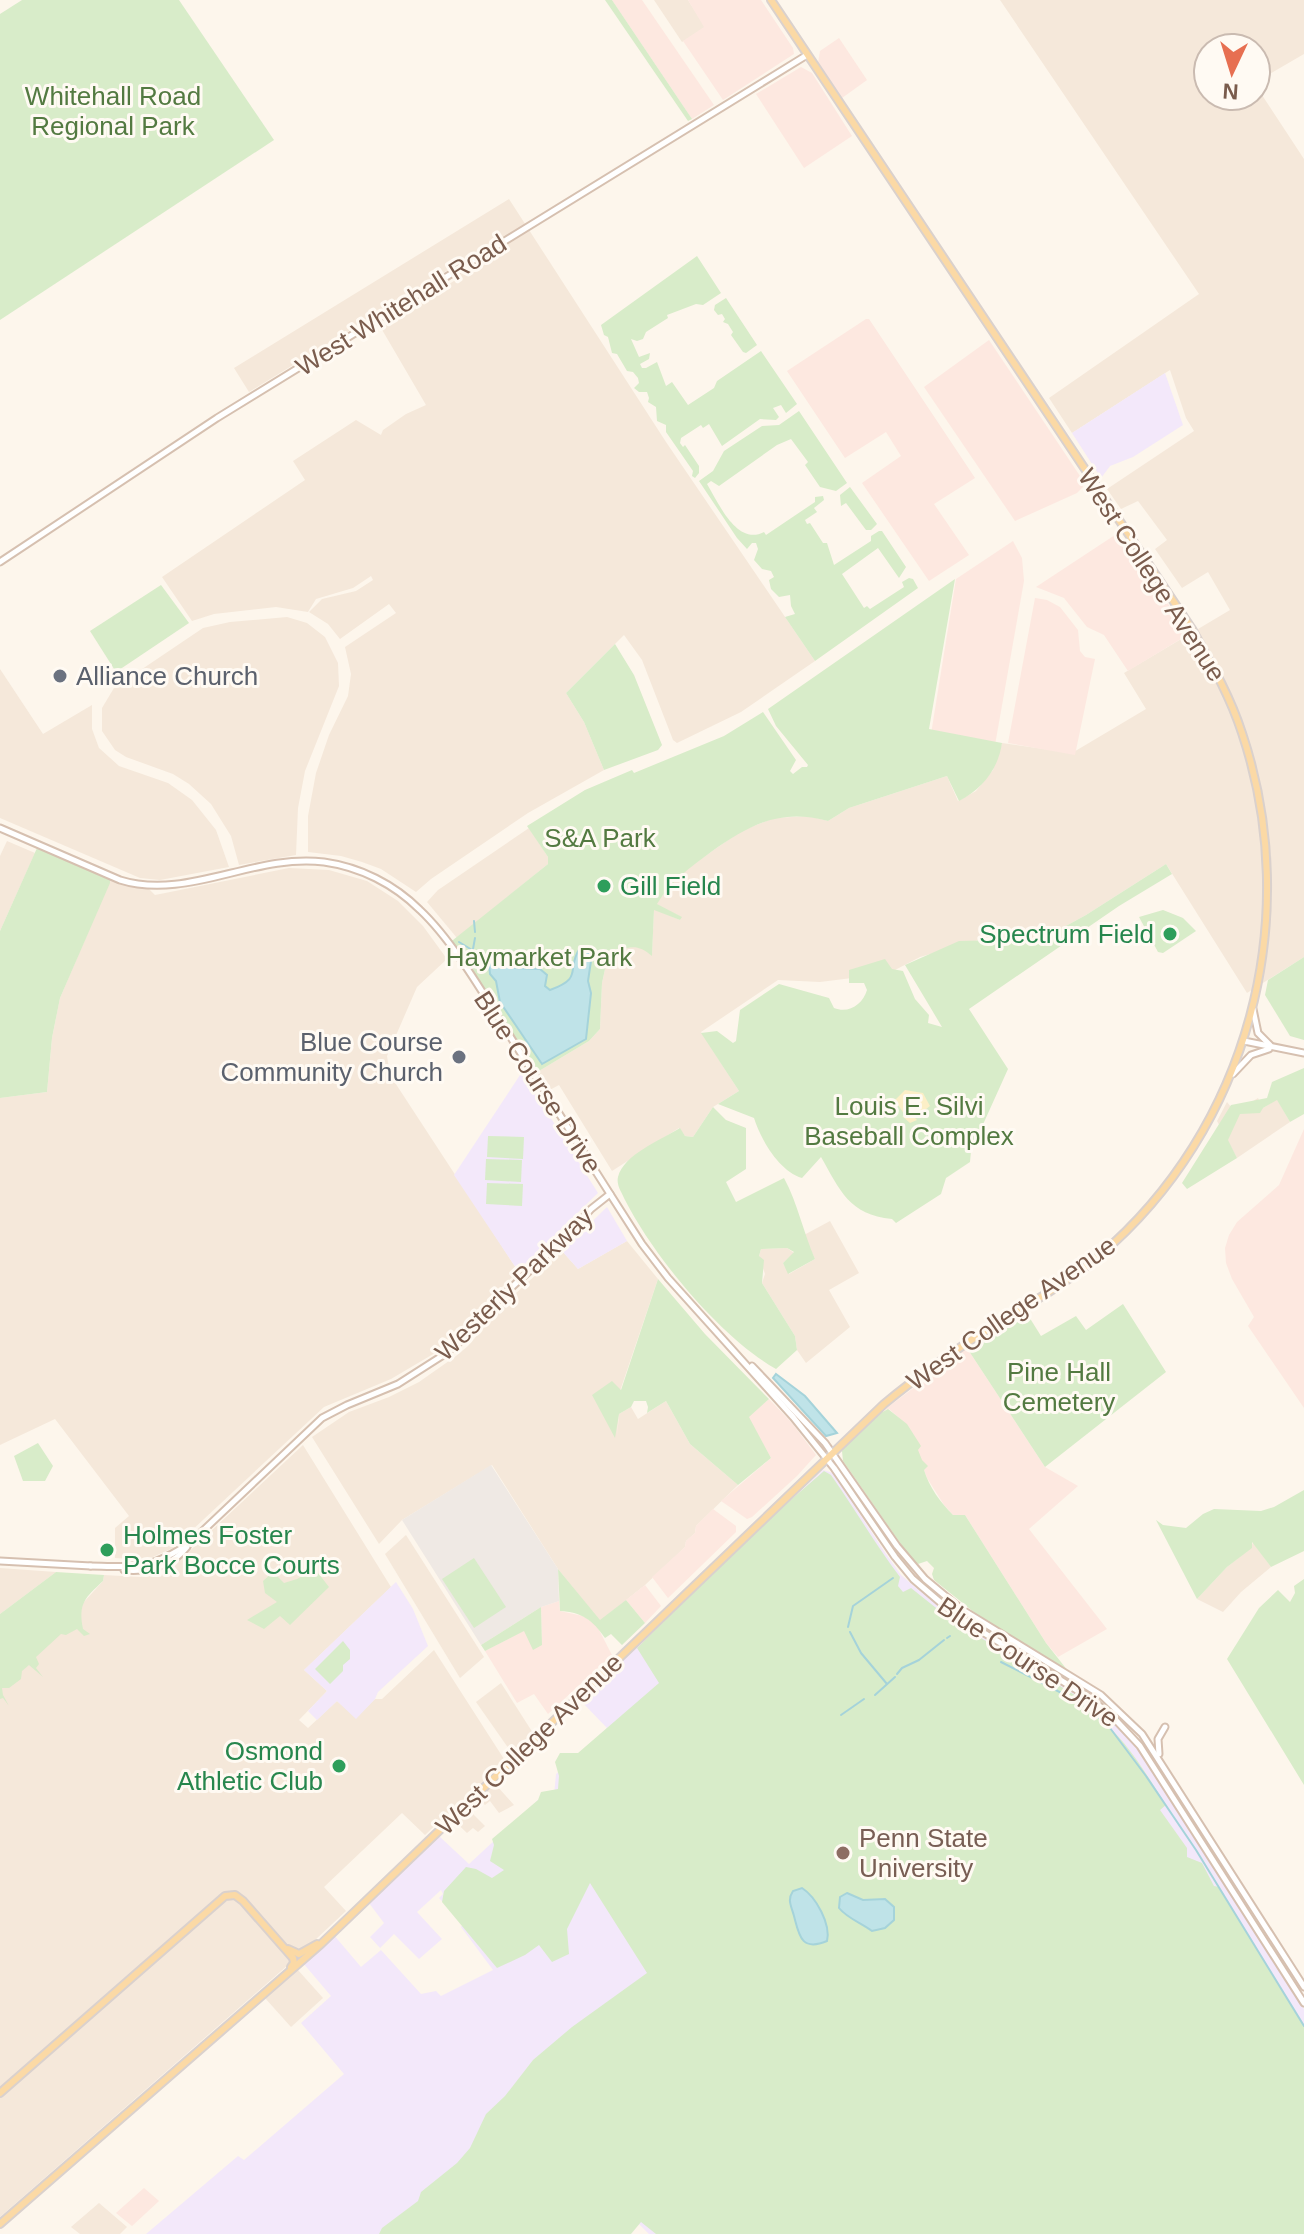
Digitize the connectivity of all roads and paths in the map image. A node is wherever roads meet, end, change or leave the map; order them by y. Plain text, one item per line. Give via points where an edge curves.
1 (771, 0) edge
2 (807, 55) junction
3 (0, 562) edge
4 (0, 828) edge
5 (1253, 1009) junction
6 (1244, 1041) junction
7 (1278, 1048) junction
8 (1304, 1053) edge
9 (1233, 1074) junction
10 (610, 1194) junction
11 (829, 1455) junction
12 (0, 1561) edge
13 (1165, 1727) dead end
14 (1162, 1762) junction
15 (263, 1924) junction
16 (328, 1936) junction
17 (271, 1987) junction
18 (1304, 1987) edge
19 (1304, 2003) edge
20 (0, 2093) edge
21 (0, 2224) edge

1 - 2 main road, West College Avenue
2 - 3 main road, West Whitehall Road via 217,418
2 - 5 main road, West College Avenue via 1192,629 1220,679 1250,755 1266,836 1269,906
4 - 10 main road, Blue Course Drive via 136,884 165,886 301,861 345,867 392,887 442,936
5 - 6 main road, West College Avenue
5 - 7 main road via 1260,1037
6 - 7 main road
6 - 9 main road, West College Avenue
7 - 8 main road
7 - 9 main road via 1255,1052
9 - 11 main road, West College Avenue via 1195,1147 1121,1236 1069,1279 922,1374
10 - 11 main road, Blue Course Drive via 661,1270
10 - 12 main road, Westerly Parkway via 451,1350 305,1432 171,1556 148,1566
11 - 14 main road, Blue Course Drive via 925,1579 961,1609 1101,1695 1142,1734
11 - 16 main road, West College Avenue
11 - 19 main road, Blue Course Drive via 895,1557 925,1591 1088,1697 1140,1746
13 - 14 main road via 1157,1744
14 - 18 main road, Blue Course Drive
15 - 16 main road via 297,1954
15 - 17 main road via 294,1961
15 - 20 main road via 241,1898 222,1898
16 - 17 main road, West College Avenue
17 - 21 main road, West College Avenue

